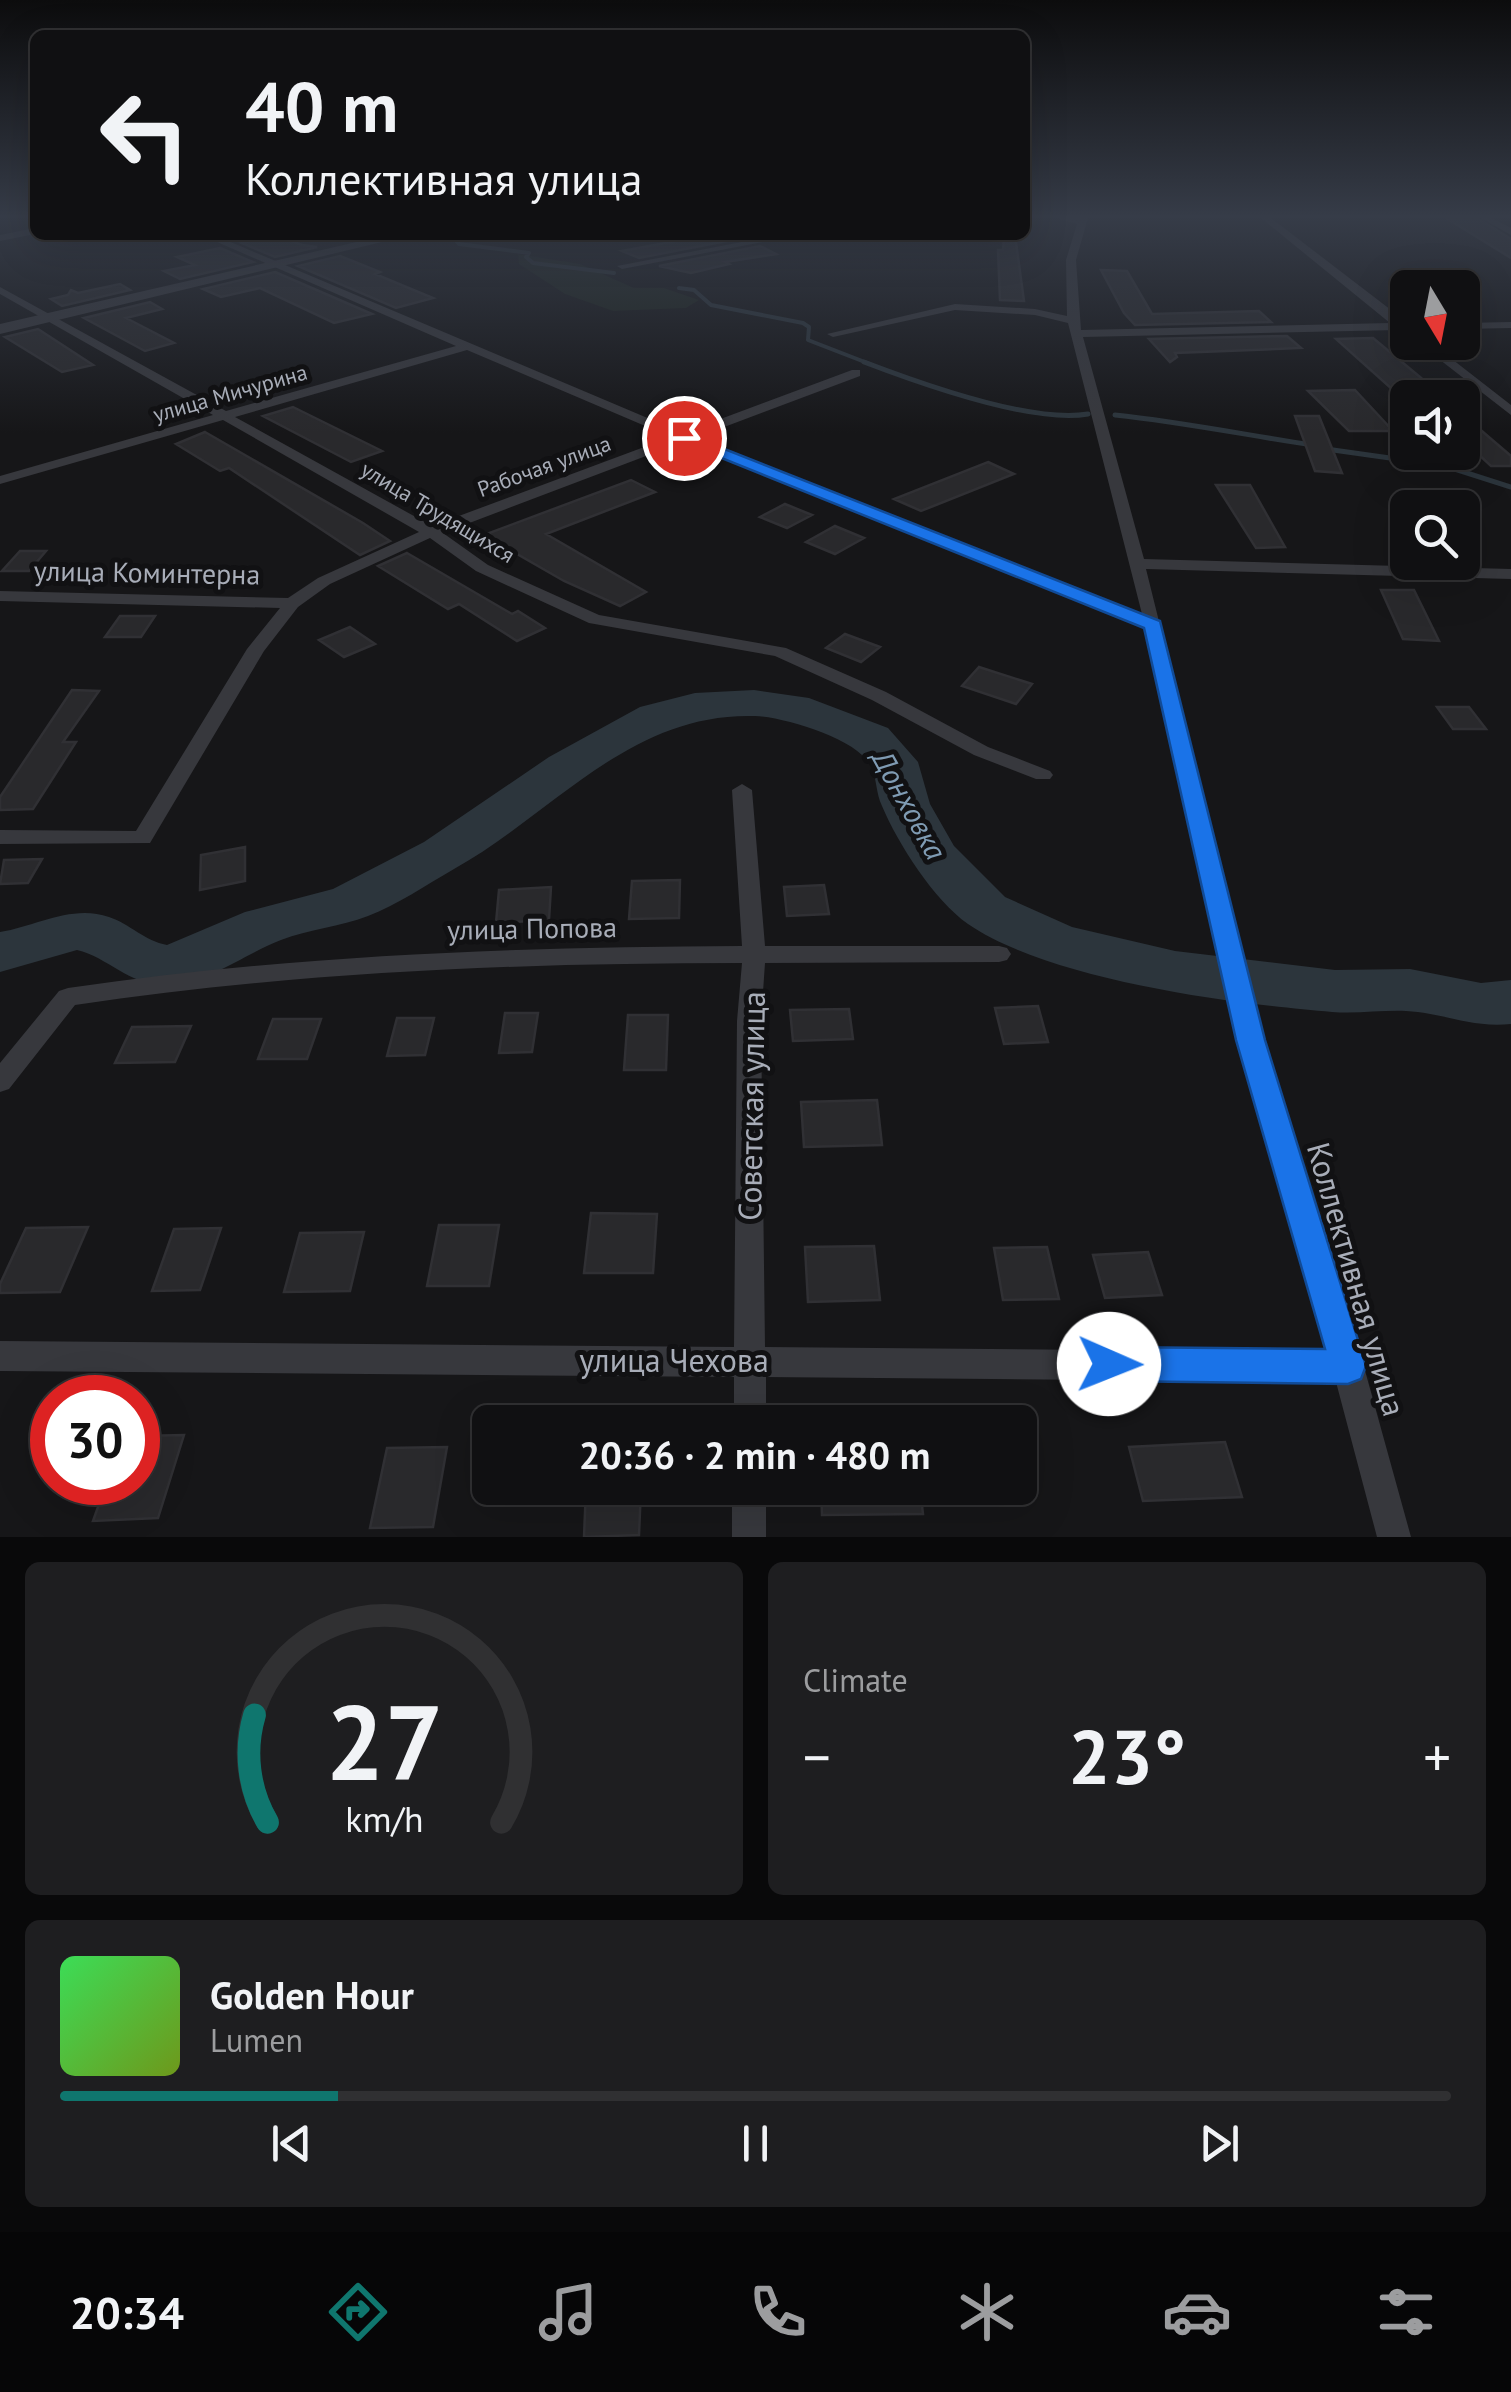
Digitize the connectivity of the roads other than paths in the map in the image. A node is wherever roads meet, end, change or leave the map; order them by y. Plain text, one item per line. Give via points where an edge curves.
1 (0, 290) edge
2 (171, 290) edge
3 (338, 290) edge
4 (1073, 290) edge
5 (1356, 290) edge
6 (1390, 316) edge
7 (52, 317) junction
8 (1511, 325) edge
9 (1480, 326) edge
10 (1075, 328) junction
11 (1390, 328) edge
12 (0, 329) edge
13 (833, 334) dead end
14 (471, 345) junction
15 (1445, 360) edge
16 (856, 373) dead end
17 (1511, 412) edge
18 (225, 415) junction
19 (684, 438) junction
20 (0, 480) edge
21 (431, 532) junction
22 (1137, 564) junction
23 (1511, 574) edge
24 (0, 596) edge
25 (292, 603) junction
26 (1153, 625) junction
27 (1043, 775) dead end
28 (742, 790) dead end
29 (0, 837) edge
30 (999, 954) dead end
31 (754, 956) junction
32 (0, 1082) edge
33 (0, 1356) edge
34 (750, 1360) junction
35 (1348, 1366) junction
36 (750, 1405) edge
37 (749, 1505) edge
38 (749, 1537) edge
39 (1394, 1537) edge

1 - 7 street, улица Трудящихся
2 - 7 street
3 - 14 street
4 - 10 street, Коллективная улица
5 - 6 street
7 - 12 street
7 - 18 street, улица Трудящихся
8 - 9 street
10 - 11 street
10 - 13 street via 1034,312 955,307
10 - 22 street, Коллективная улица
14 - 18 street, улица Мичурина
14 - 19 street
15 - 17 street
16 - 19 street, Рабочая улица
18 - 20 street, улица Мичурина
18 - 21 street, улица Трудящихся
19 - 21 street, Рабочая улица
19 - 26 street
21 - 25 street, Рабочая улица via 367,559
21 - 27 street, улица Трудящихся via 482,568 595,619 780,652
22 - 23 street
22 - 26 street, Коллективная улица
24 - 25 street, улица Коминтерна
25 - 29 street, Рабочая улица via 256,649 142,838
26 - 35 street, Коллективная улица via 1250,1040
28 - 31 street, Советская улица
30 - 31 street, улица Попова
31 - 32 street, улица Попова via 400,959 235,972 68,996
31 - 34 street, Советская улица via 748,1021
33 - 34 street, улица Чехова
34 - 35 street, улица Чехова
34 - 36 street, Советская улица
35 - 39 street, Коллективная улица
37 - 38 street

